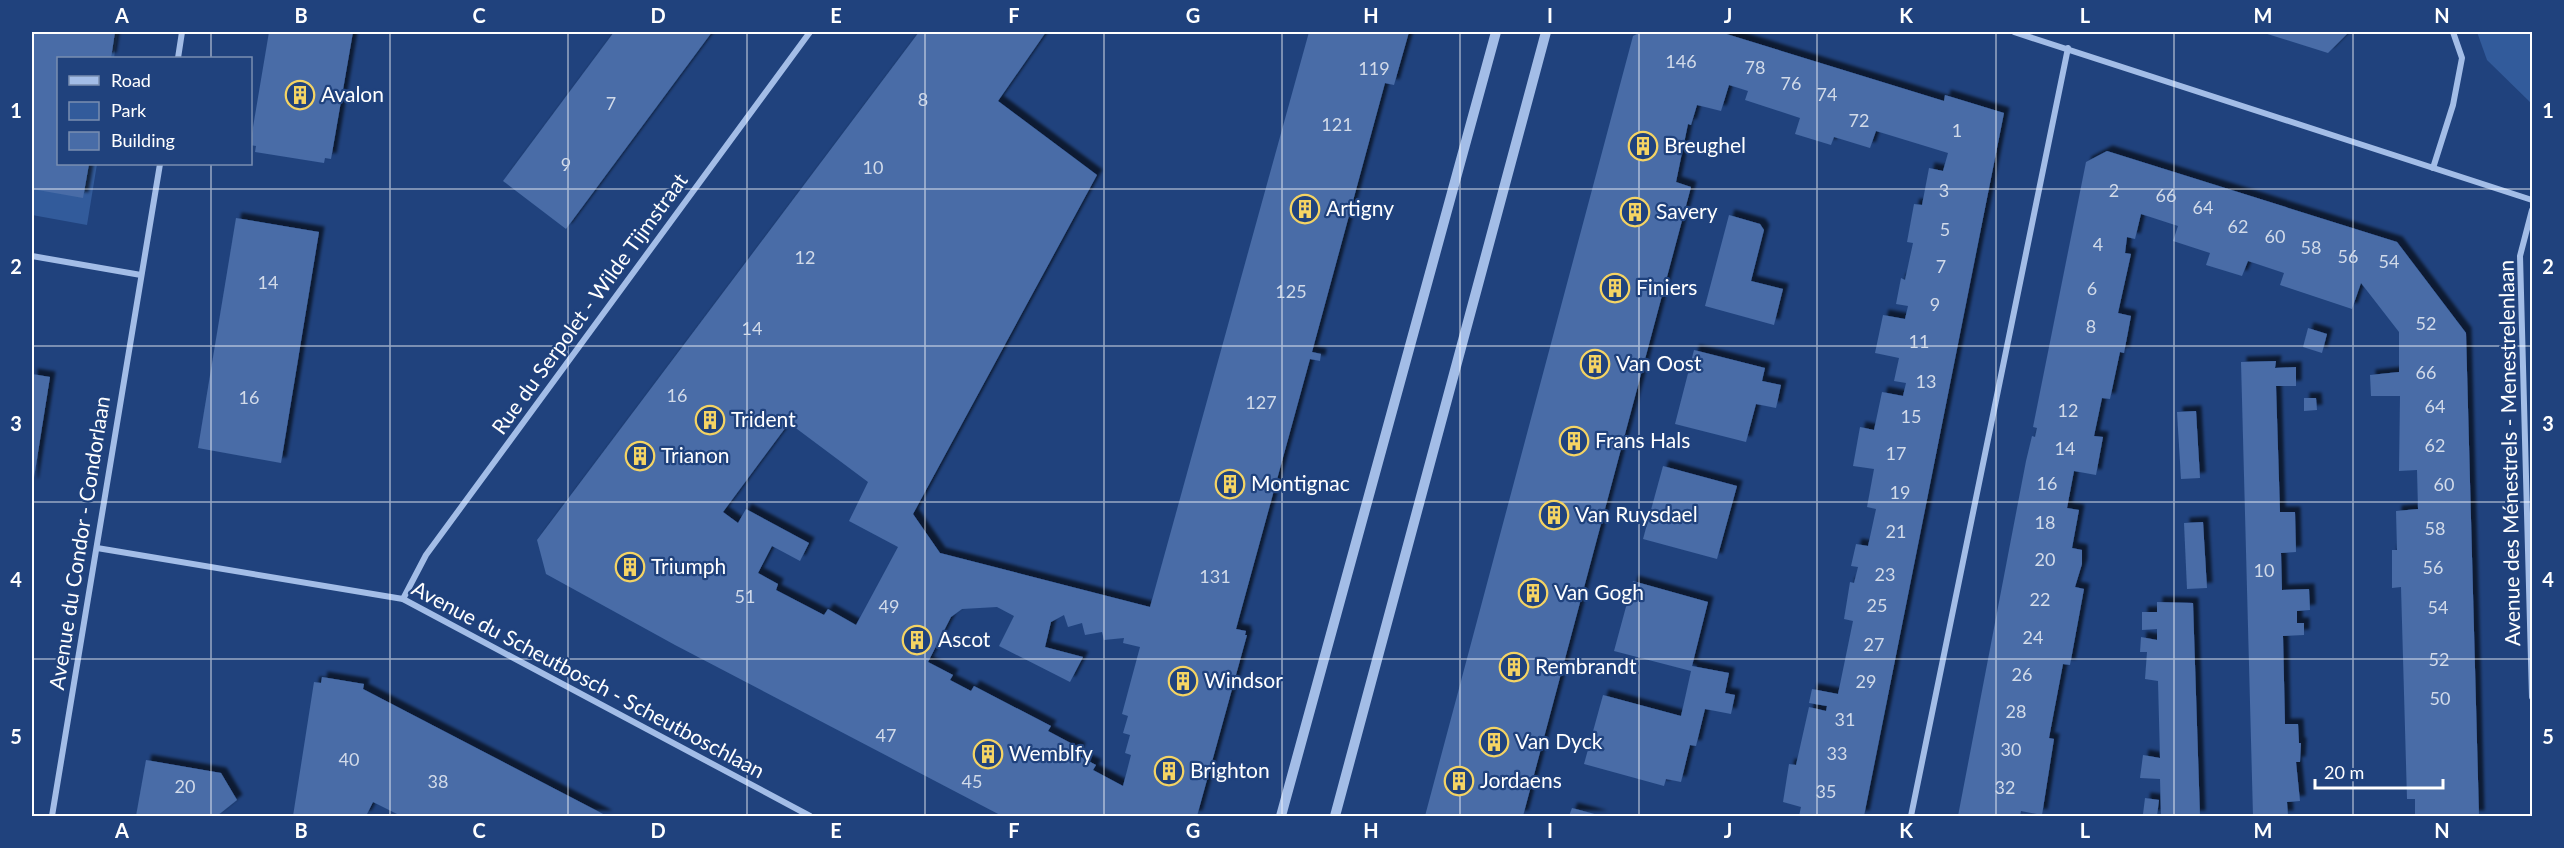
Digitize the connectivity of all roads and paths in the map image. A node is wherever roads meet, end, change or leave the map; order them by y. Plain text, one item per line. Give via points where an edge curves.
1 (182, 32) edge
2 (810, 32) edge
3 (1496, 32) edge
4 (1546, 32) edge
5 (2014, 32) edge
6 (2453, 32) edge
7 (2068, 48) junction
8 (178, 57) edge
9 (160, 165) edge
10 (2433, 168) junction
11 (2532, 200) edge
12 (2532, 210) edge
13 (32, 256) edge
14 (141, 275) junction
15 (97, 548) junction
16 (403, 599) junction
17 (2532, 697) edge
18 (52, 816) edge
19 (810, 816) edge
20 (1281, 816) edge
21 (1335, 816) edge
22 (1911, 816) edge

1 - 8 street
2 - 16 street, Rue du Serpolet - Wilde Tijmstraat via 426,555
3 - 20 street
4 - 21 street
5 - 7 street
6 - 10 street via 2462,57
7 - 10 street
7 - 22 street
9 - 14 street, Avenue du Condor - Condorlaan
10 - 11 street
12 - 17 street, Avenue des Ménestrels - Menestrelenlaan via 2520,256
13 - 14 street
14 - 15 street, Avenue du Condor - Condorlaan
15 - 16 street, Avenue du Scheutbosch - Scheutboschlaan
15 - 18 street, Avenue du Condor - Condorlaan
16 - 19 street, Avenue du Scheutbosch - Scheutboschlaan

